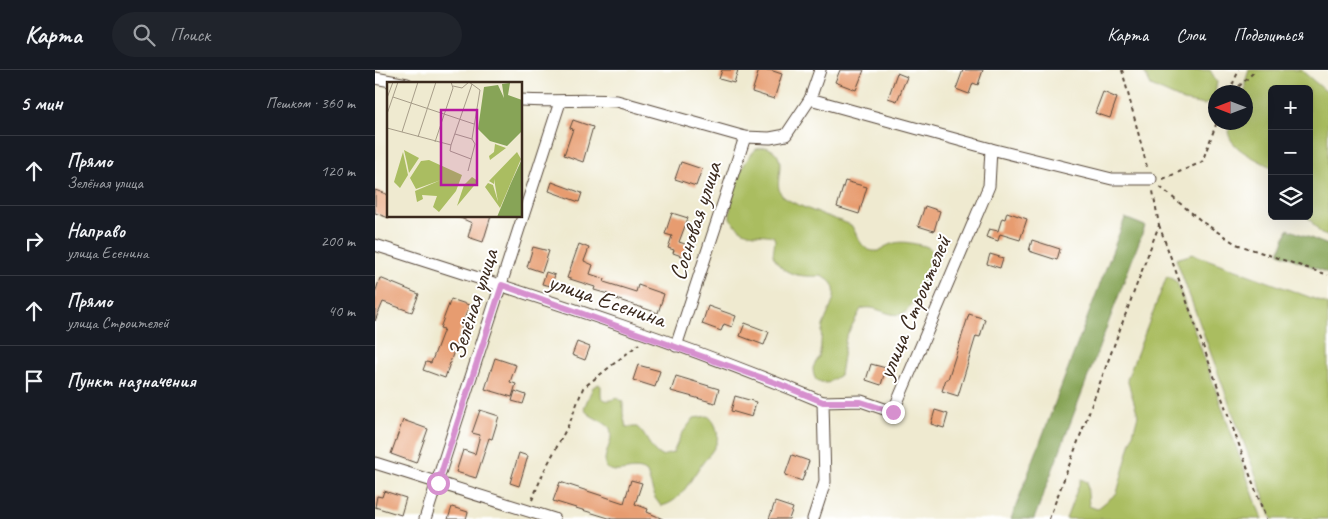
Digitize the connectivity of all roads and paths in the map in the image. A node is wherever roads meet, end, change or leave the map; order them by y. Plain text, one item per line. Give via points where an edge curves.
1 (820, 70) edge
2 (1122, 70) edge
3 (1239, 70) edge
4 (1256, 70) edge
5 (375, 78) edge
6 (396, 82) edge
7 (1234, 85) edge
8 (1239, 85) edge
9 (810, 99) junction
10 (523, 100) edge
11 (560, 102) junction
12 (1214, 130) edge
13 (745, 137) junction
14 (991, 149) junction
15 (1151, 179) junction
16 (1159, 225) junction
17 (375, 245) edge
18 (1328, 275) edge
19 (502, 285) junction
20 (649, 336) junction
21 (676, 346) junction
22 (823, 402) junction
23 (375, 463) edge
24 (438, 483) junction
25 (528, 510) junction
26 (425, 519) edge
27 (555, 519) edge
28 (813, 519) edge
29 (1049, 519) edge
30 (1266, 519) edge

1 - 9 street
2 - 15 path
3 - 7 path
4 - 8 path
5 - 6 street
9 - 13 street via 786,135
9 - 14 street
10 - 11 street
11 - 13 street via 617,101
11 - 19 street, Зелёная улица
12 - 15 path via 1202,162 1166,179
13 - 21 street, Сосновая улица
14 - 15 street via 1112,179
14 - 22 street, улица Строителей via 989,186 893,412 861,402
15 - 16 path
15 - 18 path via 1204,223 1236,244
16 - 29 path
16 - 30 path
17 - 19 street, улица Есенина
19 - 20 street, улица Есенина
19 - 24 street, Зелёная улица
20 - 21 street, улица Есенина
20 - 25 path via 583,388
21 - 22 street, улица Есенина
22 - 28 street via 825,482
23 - 24 street
24 - 25 street
24 - 26 street, Зелёная улица
25 - 27 street

